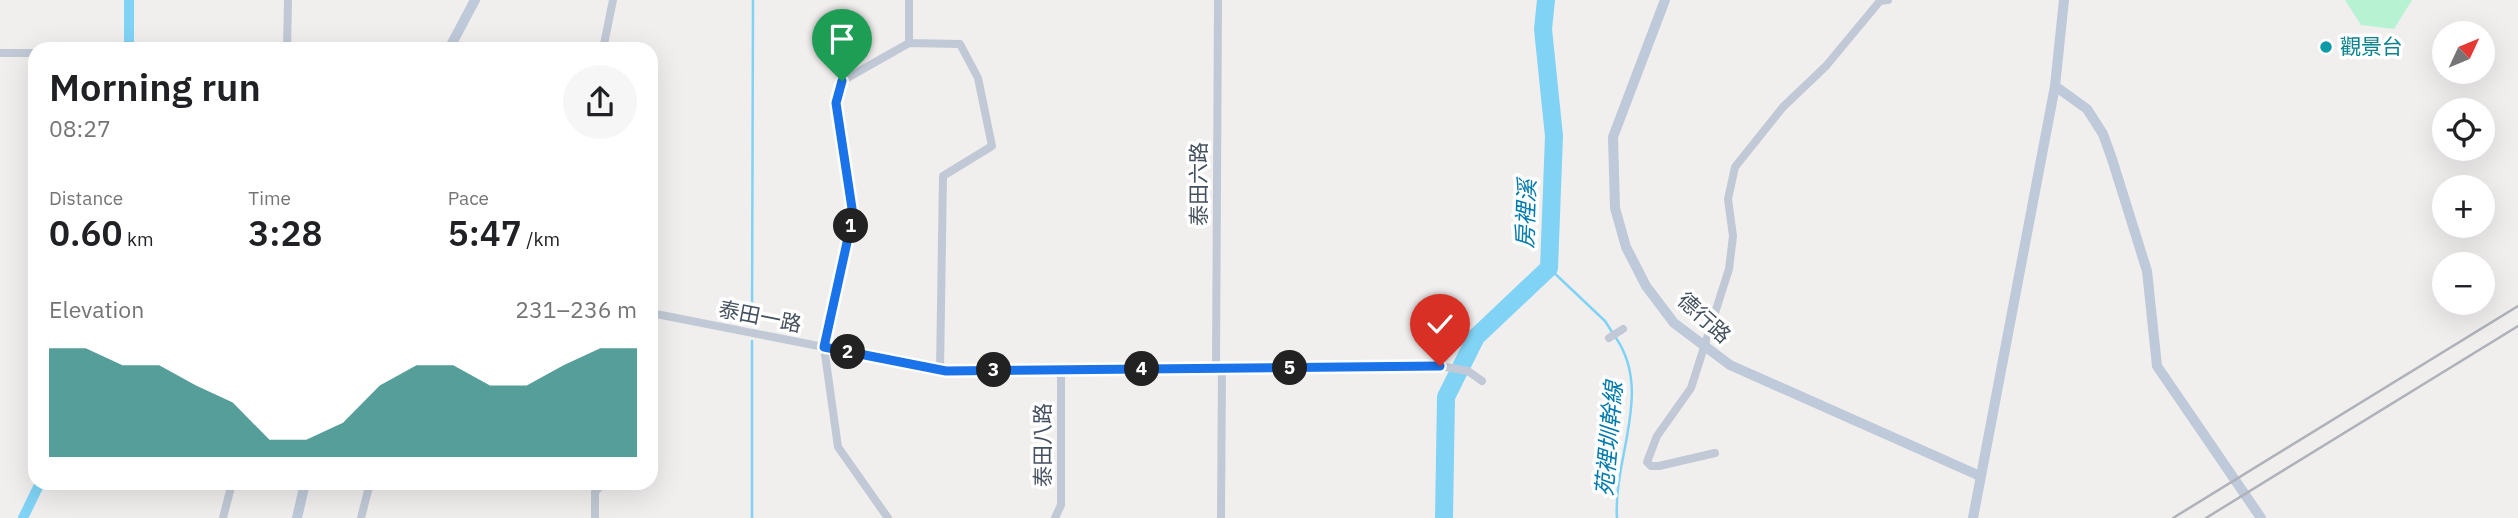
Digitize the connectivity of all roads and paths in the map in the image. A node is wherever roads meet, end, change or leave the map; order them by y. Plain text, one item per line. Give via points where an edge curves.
1 (288, 0) edge
2 (475, 0) edge
3 (613, 0) edge
4 (909, 0) edge
5 (1218, 0) edge
6 (1665, 0) edge
7 (1888, 0) edge
8 (2064, 0) edge
9 (288, 42) edge
10 (453, 42) edge
11 (604, 42) edge
12 (909, 43) junction
13 (0, 53) edge
14 (28, 53) edge
15 (2055, 86) junction
16 (658, 314) edge
17 (1623, 329) dead end
18 (1609, 338) dead end
19 (824, 347) junction
20 (1704, 347) junction
21 (1219, 368) junction
22 (940, 370) junction
23 (1060, 370) junction
24 (1482, 381) dead end
25 (1716, 453) dead end
26 (1980, 476) junction
27 (230, 490) edge
28 (303, 490) edge
29 (368, 490) edge
30 (597, 490) edge
31 (223, 518) edge
32 (297, 518) edge
33 (361, 518) edge
34 (595, 518) edge
35 (888, 518) edge
36 (1055, 518) edge
37 (1221, 518) edge
38 (1973, 518) edge
39 (2262, 518) edge

1 - 9 street
2 - 10 street
3 - 11 street
4 - 12 street
5 - 21 street, 泰田六路
6 - 20 street, 德行路 via 1613,137 1615,208 1626,247 1646,286 1674,323
7 - 20 street via 1880,2 1826,66 1783,107 1735,167 1728,199 1732,253
8 - 15 street
12 - 19 street via 842,81 836,103 853,215
12 - 22 street via 960,44 978,78 992,146 943,176
13 - 14 street
15 - 26 street
15 - 39 street via 2087,109 2103,134 2147,271 2157,366
16 - 19 street, 泰田一路
17 - 18 street
19 - 22 street, 泰田一路
19 - 35 street via 838,447
20 - 25 street via 1691,387 1657,436 1647,462 1659,466
20 - 26 street, 德行路 via 1730,365
21 - 23 street, 泰田一路
21 - 24 street, 泰田一路 via 1449,367 1468,371
21 - 37 street, 泰田六路
22 - 23 street, 泰田一路
23 - 36 street, 泰田八路 via 1061,505
26 - 38 street
27 - 31 street
28 - 32 street
29 - 33 street
30 - 34 street

